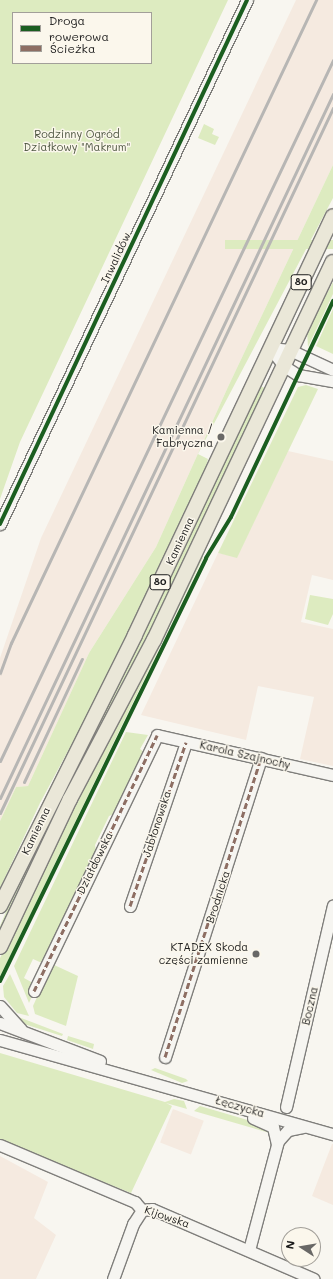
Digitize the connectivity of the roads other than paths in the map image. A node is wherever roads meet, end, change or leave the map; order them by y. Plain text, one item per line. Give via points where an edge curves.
1 (248, 0) edge
2 (333, 216) edge
3 (333, 262) edge
4 (270, 348) junction
5 (290, 350) junction
6 (284, 366) junction
7 (333, 370) edge
8 (333, 381) edge
9 (0, 524) edge
10 (157, 735) joint
11 (186, 742) junction
12 (261, 758) junction
13 (333, 775) edge
14 (333, 905) edge
15 (0, 906) edge
16 (130, 906) dead end
17 (0, 946) edge
18 (34, 991) dead end
19 (0, 1006) edge
20 (0, 1023) edge
21 (23, 1031) junction
22 (0, 1040) edge
23 (18, 1046) junction
24 (0, 1047) edge
25 (165, 1057) dead end
26 (148, 1080) junction
27 (190, 1092) junction
28 (286, 1107) dead end
29 (277, 1118) junction
30 (309, 1127) junction
31 (283, 1133) junction
32 (333, 1134) edge
33 (0, 1145) edge
34 (277, 1145) junction
35 (142, 1210) junction
36 (249, 1250) junction
37 (114, 1279) edge
38 (314, 1279) edge

1 - 9 street, Inwalidów
2 - 4 main road, Kamienna / 80
3 - 5 main road, Kamienna / 80
4 - 5 street
4 - 6 street
4 - 15 main road, Kamienna / 80 via 135,635
5 - 6 main road, Kamienna / 80
5 - 7 street
6 - 8 street via 298,375
6 - 17 main road, Kamienna / 80 via 154,640 70,799
10 - 11 street, Karola Szajnochy
10 - 18 street, Działdowska
11 - 12 street, Karola Szajnochy
11 - 16 street, Jabłonowska
12 - 13 street, Karola Szajnochy
12 - 25 street, Brodnicka
14 - 28 street, Boczna
19 - 21 street
20 - 21 street, Łęczycka
21 - 26 street, Łęczycka
22 - 23 street, Łęczycka
23 - 24 street
23 - 26 street, Łęczycka
26 - 27 street, Łęczycka
27 - 29 street, Łęczycka
27 - 34 street via 270,1125 277,1134
29 - 30 street, Łęczycka
29 - 31 street via 284,1125
30 - 31 street via 292,1128
30 - 32 street, Łęczycka
31 - 34 street
33 - 35 street, Kijowska via 134,1202
34 - 36 street
35 - 36 street, Kijowska via 152,1209
35 - 37 street via 133,1224
36 - 38 street, Kijowska

